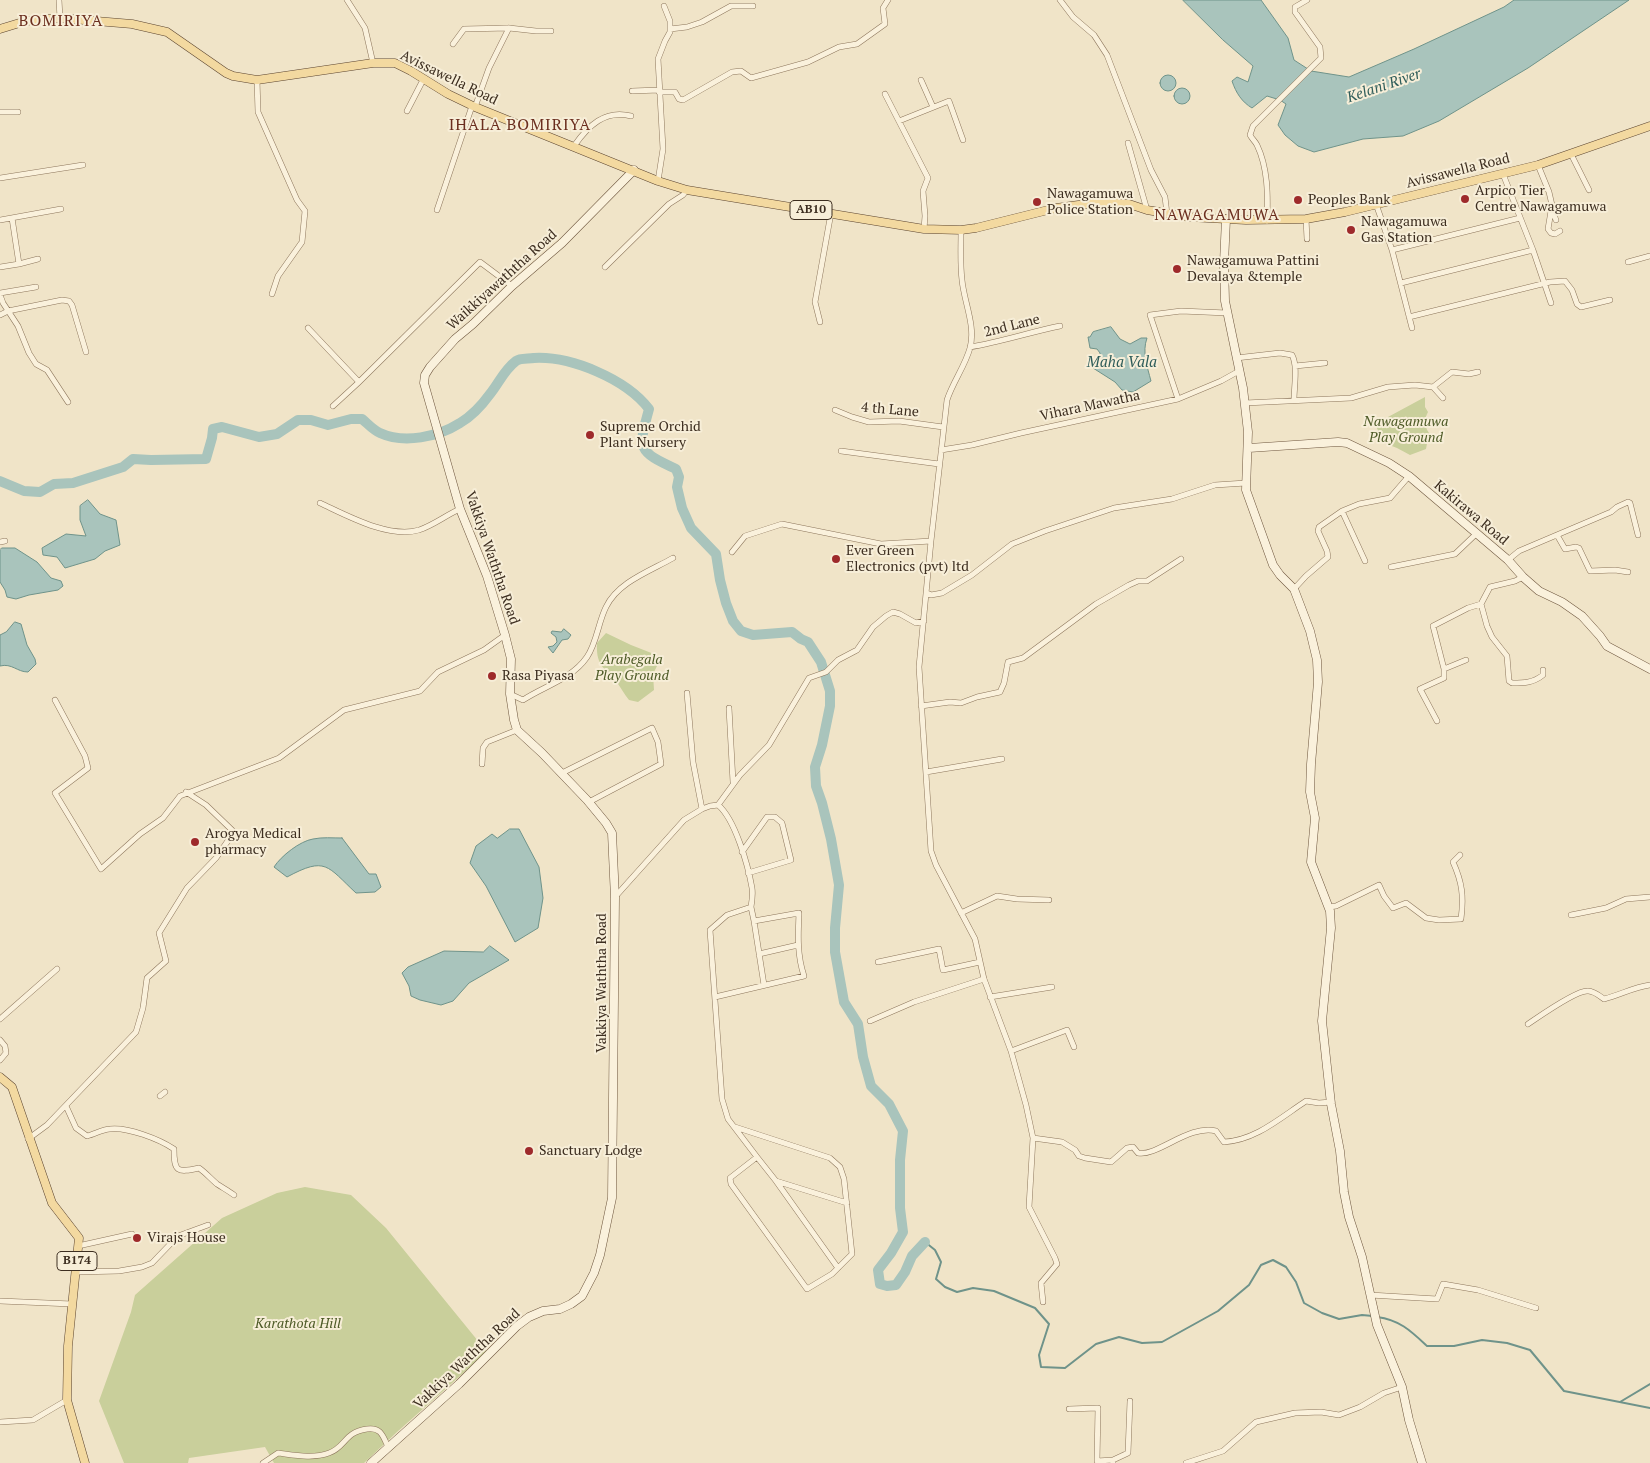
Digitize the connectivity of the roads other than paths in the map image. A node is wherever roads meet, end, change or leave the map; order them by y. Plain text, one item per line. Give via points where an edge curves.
1 (59, 0) edge
2 (347, 0) edge
3 (888, 0) edge
4 (1060, 0) edge
5 (1307, 0) edge
6 (664, 6) dead end
7 (753, 6) dead end
8 (60, 18) junction
9 (509, 28) junction
10 (0, 29) edge
11 (670, 29) junction
12 (552, 31) dead end
13 (453, 44) dead end
14 (373, 63) junction
15 (257, 80) junction
16 (424, 80) junction
17 (921, 80) dead end
18 (659, 90) junction
19 (632, 91) dead end
20 (885, 94) dead end
21 (474, 106) junction
22 (933, 107) junction
23 (407, 111) dead end
24 (0, 112) edge
25 (18, 112) dead end
26 (631, 116) dead end
27 (899, 121) junction
28 (1650, 126) edge
29 (963, 140) dead end
30 (1128, 143) dead end
31 (574, 146) junction
32 (1571, 154) junction
33 (1538, 164) junction
34 (83, 165) dead end
35 (634, 170) junction
36 (1503, 174) junction
37 (0, 178) edge
38 (658, 181) junction
39 (687, 190) junction
40 (1589, 190) dead end
41 (1376, 204) junction
42 (61, 209) dead end
43 (437, 210) dead end
44 (1147, 210) junction
45 (1551, 210) junction
46 (831, 213) junction
47 (1167, 214) junction
48 (12, 218) junction
49 (1306, 218) junction
50 (1520, 218) junction
51 (1226, 219) junction
52 (0, 220) edge
53 (1556, 220) dead end
54 (1266, 221) junction
55 (924, 229) junction
56 (961, 230) junction
57 (1560, 231) dead end
58 (1308, 239) dead end
59 (1392, 250) junction
60 (1533, 250) junction
61 (1650, 256) edge
62 (38, 259) dead end
63 (1628, 262) dead end
64 (19, 264) junction
65 (0, 266) edge
66 (605, 267) dead end
67 (1401, 283) junction
68 (1545, 284) junction
69 (512, 286) junction
70 (36, 287) dead end
71 (0, 294) edge
72 (272, 294) dead end
73 (1610, 300) dead end
74 (1551, 304) dead end
75 (8, 311) junction
76 (1226, 313) junction
77 (0, 315) edge
78 (1409, 318) junction
79 (820, 322) dead end
80 (1060, 326) dead end
81 (308, 328) dead end
82 (1412, 328) dead end
83 (970, 348) junction
84 (86, 352) dead end
85 (1236, 358) junction
86 (1325, 363) dead end
87 (1294, 366) junction
88 (1239, 371) junction
89 (1478, 372) dead end
90 (359, 382) junction
91 (1433, 388) junction
92 (1443, 398) dead end
93 (1178, 399) junction
94 (1294, 400) junction
95 (68, 402) dead end
96 (1245, 403) junction
97 (332, 406) dead end
98 (836, 410) dead end
99 (436, 424) joint
100 (943, 427) junction
101 (1249, 448) junction
102 (941, 450) junction
103 (841, 451) dead end
104 (939, 464) junction
105 (1409, 476) junction
106 (1246, 483) junction
107 (320, 503) dead end
108 (460, 509) junction
109 (1342, 511) junction
110 (1476, 534) junction
111 (1557, 535) junction
112 (1638, 535) dead end
113 (931, 541) junction
114 (732, 552) dead end
115 (673, 558) dead end
116 (1181, 559) dead end
117 (1508, 560) junction
118 (1365, 561) dead end
119 (1392, 567) dead end
120 (1628, 572) dead end
121 (1523, 577) junction
122 (1294, 589) junction
123 (927, 593) junction
124 (1482, 604) junction
125 (924, 621) junction
126 (506, 636) junction
127 (1466, 660) dead end
128 (1444, 669) junction
129 (1650, 669) edge
130 (1543, 670) dead end
131 (688, 693) dead end
132 (510, 694) junction
133 (55, 700) dead end
134 (921, 706) junction
135 (729, 708) dead end
136 (1437, 721) dead end
137 (517, 730) junction
138 (1002, 759) dead end
139 (482, 764) dead end
140 (926, 772) junction
141 (562, 773) junction
142 (733, 783) junction
143 (186, 792) junction
144 (589, 802) junction
145 (718, 805) junction
146 (702, 809) junction
147 (742, 852) junction
148 (1460, 855) dead end
149 (748, 873) junction
150 (1650, 897) edge
151 (615, 898) junction
152 (1049, 900) dead end
153 (751, 907) junction
154 (1329, 908) junction
155 (961, 913) junction
156 (1571, 915) dead end
157 (754, 921) junction
158 (798, 945) junction
159 (759, 954) junction
160 (878, 962) dead end
161 (980, 962) junction
162 (56, 969) dead end
163 (984, 979) junction
164 (764, 985) junction
165 (1650, 985) edge
166 (1052, 987) dead end
167 (715, 997) junction
168 (990, 997) junction
169 (0, 1018) edge
170 (870, 1021) dead end
171 (1528, 1024) dead end
172 (0, 1040) edge
173 (1074, 1047) dead end
174 (1011, 1051) junction
175 (0, 1060) edge
176 (0, 1076) edge
177 (165, 1092) dead end
178 (160, 1096) dead end
179 (1331, 1102) junction
180 (66, 1106) junction
181 (735, 1127) junction
182 (1033, 1138) junction
183 (28, 1139) junction
184 (757, 1157) junction
185 (776, 1181) junction
186 (234, 1195) dead end
187 (847, 1203) junction
188 (208, 1225) dead end
189 (132, 1234) dead end
190 (78, 1246) junction
191 (838, 1268) junction
192 (76, 1272) junction
193 (1370, 1295) junction
194 (0, 1301) edge
195 (1043, 1302) dead end
196 (72, 1304) junction
197 (1536, 1308) dead end
198 (1402, 1387) junction
199 (67, 1400) junction
200 (1130, 1402) dead end
201 (1070, 1408) dead end
202 (0, 1422) edge
203 (388, 1447) junction
204 (1113, 1461) edge
205 (85, 1463) edge
206 (263, 1463) edge
207 (371, 1463) edge
208 (1186, 1463) edge
209 (1422, 1463) edge

1 - 8 street
2 - 14 street via 365,28
3 - 18 street via 883,8 885,24 857,44 750,78 741,70 732,72 683,100 679,100 675,92
4 - 47 street via 1073,17 1094,35 1107,55 1164,197
5 - 54 street via 1296,7 1295,12 1320,47 1321,58 1253,126 1250,135 1259,152 1267,183
6 - 11 street
7 - 11 street via 731,6 702,22
8 - 10 main road, Avissawella Road / AB10 via 26,21
8 - 15 main road, Avissawella Road / AB10 via 132,24 168,32 226,73
9 - 12 street
9 - 13 street via 464,29
9 - 21 street
11 - 18 street via 658,59
14 - 15 main road, Avissawella Road / AB10
14 - 16 main road, Avissawella Road / AB10 via 395,63
15 - 72 street via 258,112 297,200 305,211 302,242 278,276
16 - 21 main road, Avissawella Road / AB10
16 - 23 street
17 - 22 street
18 - 19 street
18 - 38 street via 663,149
20 - 27 street
21 - 31 main road, Avissawella Road / AB10
21 - 43 street
22 - 27 street
22 - 29 street via 949,101
24 - 25 street
26 - 31 street via 620,113 606,116 582,135
27 - 55 street via 928,178 923,192
28 - 32 main road, Avissawella Road / AB10
30 - 44 street
31 - 35 main road, Avissawella Road / AB10
32 - 33 main road, Avissawella Road / AB10
32 - 40 street
33 - 36 main road, Avissawella Road / AB10
33 - 45 street via 1549,192
34 - 37 street
35 - 38 main road, Avissawella Road / AB10
35 - 69 street, Waikkiyawaththa Road via 562,243
36 - 41 main road, Avissawella Road / AB10
36 - 50 street
38 - 39 main road, Avissawella Road / AB10
39 - 46 main road, Avissawella Road / AB10
39 - 66 street
41 - 49 main road, Avissawella Road / AB10
41 - 59 street
42 - 48 street
44 - 47 main road, Avissawella Road / AB10
44 - 56 main road, Avissawella Road / AB10 via 1129,204 1101,202 1056,208
45 - 53 street
45 - 57 street via 1548,229 1555,234
46 - 55 main road, Avissawella Road / AB10
46 - 79 street via 815,302
47 - 51 main road, Avissawella Road / AB10
48 - 52 street
48 - 64 street
49 - 54 main road, Avissawella Road / AB10
49 - 58 street
50 - 59 street
50 - 60 street
51 - 54 main road, Avissawella Road / AB10
51 - 76 street
55 - 56 main road, Avissawella Road / AB10
56 - 83 street via 962,281 972,333
59 - 67 street
60 - 67 street
60 - 68 street
61 - 63 street
62 - 64 street
64 - 65 street
67 - 78 street
68 - 73 street via 1565,281 1581,307
68 - 74 street
68 - 78 street
69 - 90 street via 480,262
69 - 99 street, Waikkiyawaththa Road via 456,339 425,375 424,383
70 - 71 street
71 - 75 street
75 - 77 street
75 - 84 street via 69,301
75 - 95 street via 36,364 47,370
76 - 85 street
76 - 93 street via 1181,311 1150,315
78 - 82 street
80 - 83 street, 2nd Lane
81 - 90 street
83 - 100 street via 952,385
85 - 87 street via 1280,353 1292,355
85 - 88 street
86 - 87 street
87 - 94 street
88 - 93 street, Vihara Mawatha
88 - 96 street
89 - 91 street via 1452,372
90 - 97 street
91 - 92 street
91 - 94 street via 1415,385 1351,398
93 - 102 street, Vihara Mawatha
94 - 96 street
96 - 101 street
98 - 100 street, 4 th Lane via 869,422 892,421
99 - 108 street, Vakkiya Waththa Road
100 - 102 street
101 - 105 street, Kakirawa Road via 1347,443
101 - 106 street
102 - 104 street
103 - 104 street
104 - 113 street
105 - 109 street via 1390,498
105 - 110 street, Kakirawa Road
106 - 122 street via 1248,500 1273,565
106 - 123 street via 1215,485 1172,499 1114,508 1045,531 1012,544 942,593
107 - 108 street via 364,524 404,531 417,530
108 - 126 street, Vakkiya Waththa Road via 487,576
109 - 118 street
109 - 122 street via 1319,527 1328,557
110 - 117 street, Kakirawa Road
110 - 119 street via 1455,554
111 - 112 street via 1628,502
111 - 117 street
111 - 120 street via 1565,549 1579,548 1590,571
113 - 114 street via 881,544 782,524 745,536
113 - 123 street
115 - 132 street via 620,588 606,606 586,658 572,671 524,700
116 - 134 street via 1147,581 1129,585 1096,604 1023,658 1008,662 1000,692 961,703
117 - 121 street, Kakirawa Road
121 - 124 street via 1490,587
121 - 129 street, Kakirawa Road via 1539,591 1582,616 1607,646
122 - 154 street via 1317,660 1310,792 1315,818 1311,862
123 - 125 street
124 - 128 street via 1433,626
124 - 130 street via 1492,637 1507,656 1509,681 1527,684 1540,678
125 - 134 street via 919,667
125 - 142 street via 916,623 892,612 873,626 857,650 809,678 769,745
126 - 132 street, Vakkiya Waththa Road via 511,659
126 - 143 street via 438,672 420,690 344,710 279,758
127 - 128 street
128 - 136 street via 1444,678 1420,689
131 - 146 street via 693,762
132 - 137 street, Vakkiya Waththa Road
133 - 143 street via 85,756 88,768 55,793 101,869 163,818
134 - 140 street
135 - 142 street
137 - 139 street via 487,742 483,748
137 - 141 street, Vakkiya Waththa Road
138 - 140 street
140 - 155 street via 931,851
141 - 144 street, Vakkiya Waththa Road
141 - 144 street via 652,728 658,742 660,764
142 - 145 street
143 - 180 street via 206,805 234,832 216,858 187,888 159,933 166,961 147,978 136,1032
144 - 151 street, Vakkiya Waththa Road via 612,833
145 - 146 street
145 - 147 street via 725,810
146 - 151 street via 684,820
147 - 149 street
147 - 149 street via 767,817 775,817 782,823 792,860
148 - 154 street via 1453,862 1461,879 1461,919 1426,918 1406,903 1393,908 1379,885
149 - 153 street via 753,889
150 - 156 street via 1626,899 1606,908
151 - 203 street, Vakkiya Waththa Road via 612,1198 594,1273 582,1296 560,1309 529,1316
152 - 155 street via 996,896
153 - 157 street
153 - 167 street via 727,915 710,930
154 - 179 street via 1331,928 1322,1020
155 - 161 street via 972,930
157 - 158 street via 799,913
157 - 159 street
158 - 159 street
158 - 164 street via 804,976
159 - 164 street
160 - 161 street via 938,949 943,970
161 - 163 street
162 - 169 street
163 - 168 street
163 - 170 street via 914,1002
164 - 167 street
165 - 171 street via 1604,999 1587,990
166 - 168 street
167 - 181 street via 722,1100 728,1119
168 - 174 street
172 - 175 street via 6,1053
173 - 174 street via 1067,1030
174 - 182 street
176 - 183 main road, B174 via 12,1087
177 - 178 street
179 - 182 street via 1306,1101 1255,1135 1237,1141 1224,1142 1216,1131 1209,1129 1178,1138 1144,1155 1138,1154 1133,1147 1127,1148 1111,1162 1079,1156 1062,1142
179 - 193 street via 1349,1217
180 - 183 street
180 - 186 street via 76,1128 87,1136 123,1128 166,1144 174,1149 174,1165 178,1170 199,1168
181 - 184 street
181 - 187 street via 830,1158 840,1167
182 - 195 street via 1029,1207 1057,1264 1041,1283
183 - 190 main road, B174 via 52,1203 79,1238
184 - 185 street
184 - 191 street via 730,1178 732,1184 807,1289
185 - 187 street
185 - 191 street
187 - 191 street via 852,1254
188 - 192 street via 178,1236 152,1263 142,1267
189 - 190 street
190 - 192 main road, B174
192 - 196 main road, B174
193 - 197 street via 1438,1299 1443,1284 1478,1290
193 - 198 street via 1377,1325
194 - 196 street
196 - 199 main road, B174
198 - 208 street via 1339,1415 1295,1413 1256,1422 1223,1451
198 - 209 street
199 - 202 street via 33,1420
199 - 205 main road, B174
200 - 204 street via 1128,1453
201 - 204 street via 1098,1408 1097,1461
203 - 206 street via 382,1433 374,1428 350,1434 336,1450 320,1456 278,1453
203 - 207 street, Vakkiya Waththa Road

